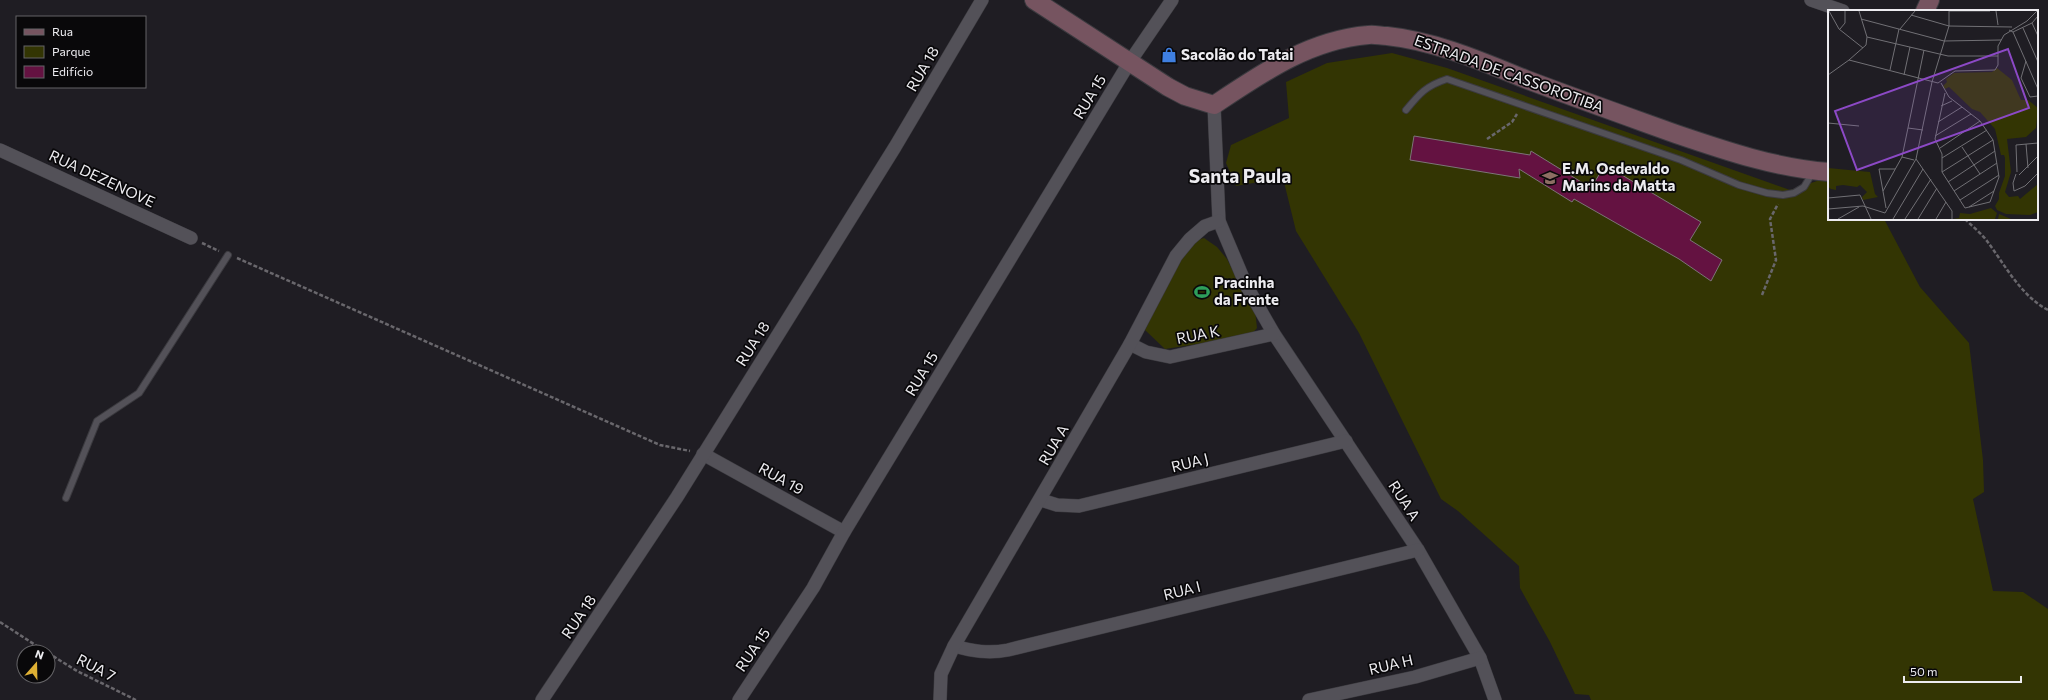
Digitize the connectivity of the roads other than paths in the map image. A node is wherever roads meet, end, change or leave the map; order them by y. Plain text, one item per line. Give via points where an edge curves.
1 (982, 0) edge
2 (1034, 0) edge
3 (1172, 0) edge
4 (1811, 0) edge
5 (1930, 0) edge
6 (1840, 10) edge
7 (1925, 10) edge
8 (1129, 63) junction
9 (1214, 105) junction
10 (1406, 110) dead end
11 (0, 150) edge
12 (1821, 172) edge
13 (1219, 221) junction
14 (191, 238) road end
15 (228, 254) road end
16 (1274, 334) junction
17 (1130, 344) junction
18 (1346, 442) junction
19 (703, 454) junction
20 (66, 498) dead end
21 (1041, 500) junction
22 (844, 532) junction
23 (1418, 550) junction
24 (954, 646) junction
25 (1480, 658) junction
26 (542, 700) edge
27 (739, 700) edge
28 (940, 700) edge
29 (1309, 700) edge
30 (1495, 700) edge

1 - 19 street, RUA 18 via 891,154
2 - 8 main road
3 - 8 street, RUA 15
4 - 6 street
5 - 7 main road
8 - 9 main road via 1185,96
8 - 22 street, RUA 15
9 - 12 main road, ESTRADA DE CASSOROTIBA via 1305,50 1332,41 1369,34 1411,38 1723,150
9 - 13 street, RUA A
10 - 12 lane via 1421,91 1447,79 1681,160 1767,194 1794,193
11 - 14 street, RUA DEZENOVE
13 - 16 street, RUA A via 1246,285
13 - 17 street, RUA A via 1205,226 1176,256
15 - 20 lane via 139,393 97,421
16 - 17 street, RUA K via 1170,357 1146,352
16 - 18 street, RUA A
17 - 21 street, RUA A
18 - 21 street, RUA J via 1079,506 1057,505
18 - 23 street, RUA A
19 - 22 street, RUA 19
19 - 26 street, RUA 18
21 - 24 street, RUA A
22 - 27 street, RUA 15 via 813,588
23 - 24 street, RUA I via 994,653
23 - 25 street, RUA A
24 - 28 street, RUA A via 941,674
25 - 29 street, RUA H via 1415,677
25 - 30 street, RUA A

